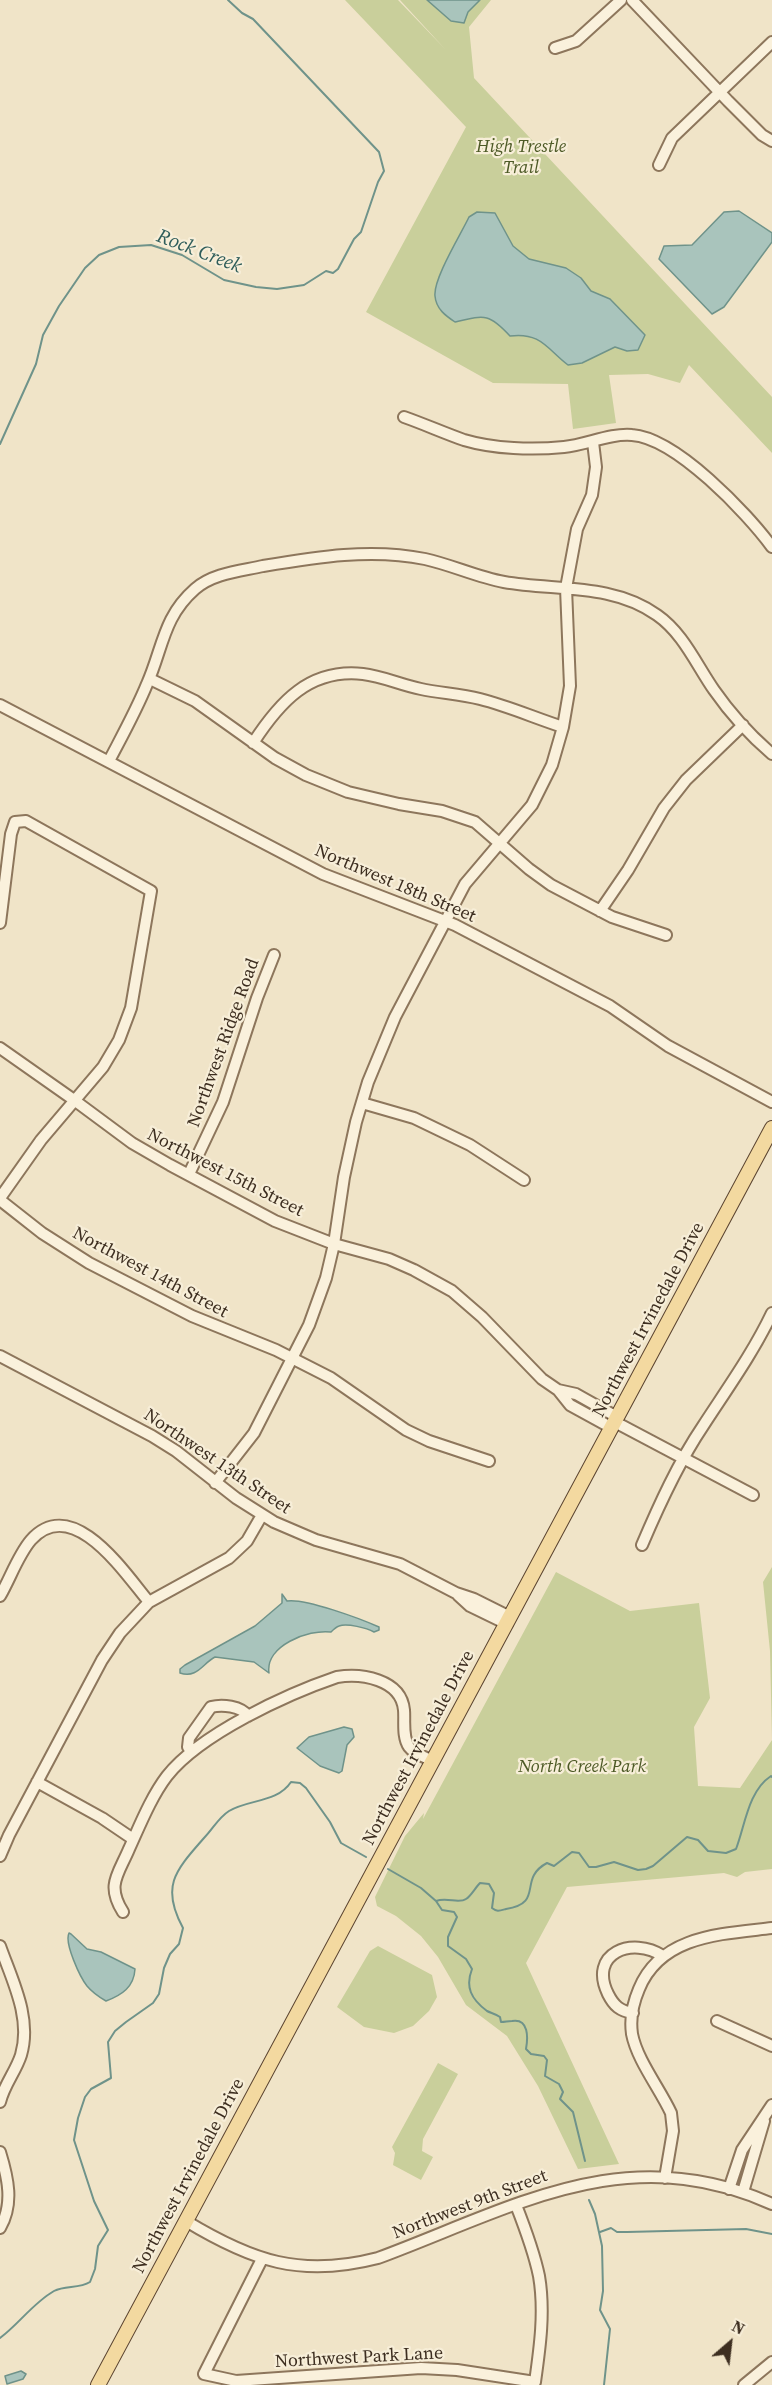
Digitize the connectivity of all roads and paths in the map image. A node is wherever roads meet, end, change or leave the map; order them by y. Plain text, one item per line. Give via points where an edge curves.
1 (621, 0) edge
2 (632, 0) edge
3 (772, 42) edge
4 (555, 48) dead end
5 (720, 92) junction
6 (772, 141) edge
7 (659, 165) dead end
8 (404, 417) dead end
9 (593, 442) junction
10 (772, 547) edge
11 (566, 588) junction
12 (150, 679) junction
13 (0, 705) edge
14 (743, 725) junction
15 (563, 727) junction
16 (253, 743) junction
17 (772, 754) edge
18 (109, 761) junction
19 (500, 842) junction
20 (600, 911) junction
21 (445, 921) junction
22 (0, 923) edge
23 (666, 935) dead end
24 (274, 955) dead end
25 (0, 1048) edge
26 (75, 1100) junction
27 (772, 1102) edge
28 (362, 1103) junction
29 (772, 1128) edge
30 (189, 1174) junction
31 (524, 1180) dead end
32 (0, 1199) edge
33 (334, 1244) junction
34 (772, 1313) edge
35 (0, 1356) edge
36 (293, 1359) junction
37 (615, 1422) junction
38 (684, 1458) junction
39 (489, 1461) dead end
40 (215, 1483) junction
41 (753, 1495) dead end
42 (262, 1515) junction
43 (642, 1545) dead end
44 (0, 1596) edge
45 (149, 1602) junction
46 (508, 1621) junction
47 (248, 1716) junction
48 (191, 1752) junction
49 (433, 1761) junction
50 (37, 1782) junction
51 (134, 1839) junction
52 (0, 1856) edge
53 (123, 1912) dead end
54 (772, 1928) edge
55 (0, 1946) edge
56 (663, 1956) junction
57 (633, 2013) junction
58 (717, 2021) dead end
59 (772, 2046) edge
60 (0, 2102) edge
61 (772, 2105) edge
62 (765, 2118) junction
63 (0, 2152) edge
64 (665, 2178) junction
65 (729, 2188) junction
66 (743, 2192) junction
67 (772, 2204) edge
68 (516, 2205) junction
69 (186, 2221) junction
70 (0, 2228) edge
71 (262, 2259) junction
72 (772, 2362) edge
73 (98, 2385) edge
74 (744, 2385) edge

1 - 4 street via 576,41
2 - 5 street
3 - 5 street
5 - 6 street
5 - 7 street via 672,138
8 - 9 street via 466,440 498,446 566,447
9 - 10 street via 631,435 671,450 735,504
9 - 11 street via 596,467 592,495 578,529
11 - 12 street via 503,581 426,559 380,554 333,555 225,574 197,587 174,611
11 - 14 street via 616,595 659,616 679,635 715,692
11 - 15 street via 570,686
12 - 16 street via 195,701
12 - 18 street
13 - 18 street, Northwest 18th Street
14 - 17 street
14 - 20 street via 686,780
15 - 16 street via 480,699 351,674 313,682 287,698
15 - 19 street via 543,785 517,825
16 - 19 street via 306,775 348,792 465,817
18 - 21 street, Northwest 18th Street via 323,874
19 - 20 street via 551,885
19 - 21 street via 465,884
20 - 23 street
21 - 27 street, Northwest 18th Street via 609,1006 668,1046
21 - 28 street via 394,1017
22 - 26 street via 15,822 26,821 151,891 131,1008 119,1040
24 - 30 street, Northwest Ridge Road via 223,1102
25 - 26 street, Northwest 15th Street
26 - 30 street, Northwest 15th Street via 132,1143
26 - 32 street
28 - 31 street via 414,1118 470,1145
28 - 33 street via 344,1177
29 - 37 main road, Northwest Irvinedale Drive
30 - 33 street, Northwest 15th Street via 275,1221
32 - 36 street, Northwest 14th Street via 42,1233 89,1263 192,1316
33 - 36 street via 317,1305
33 - 37 street, Northwest 15th Street via 389,1259 452,1291 570,1405
34 - 38 street
35 - 40 street, Northwest 13th Street via 152,1436
36 - 39 street, Northwest 14th Street via 354,1392 406,1430
36 - 40 street via 254,1433
37 - 38 street, Northwest 15th Street
37 - 46 main road, Northwest Irvinedale Drive
38 - 41 street, Northwest 15th Street
38 - 43 street
40 - 42 street, Northwest 13th Street
42 - 45 street via 247,1540 229,1558
42 - 46 street, Northwest 13th Street via 316,1540 400,1564 456,1593 470,1606
44 - 45 street via 31,1540 46,1530 64,1527 96,1542
45 - 50 street via 108,1650
46 - 49 main road, Northwest Irvinedale Drive
47 - 48 street
47 - 48 street via 241,1709 211,1707 189,1738
47 - 49 street via 337,1677 370,1677 400,1696 406,1742
48 - 51 street via 166,1777
49 - 69 main road, Northwest Irvinedale Drive
50 - 51 street
50 - 52 street
51 - 53 street via 113,1888
54 - 56 street via 700,1938
55 - 60 street via 24,2029 20,2056
56 - 57 street via 640,1986
56 - 57 street via 646,1947 630,1948 610,1956 605,1963 602,1981 608,1994 618,2008
57 - 64 street via 632,2034 638,2050 671,2113 673,2131
58 - 59 street
61 - 62 street
62 - 65 street via 742,2150
62 - 66 street
63 - 70 street via 9,2186 8,2206
64 - 65 street, Northwest 9th Street
64 - 68 street, Northwest 9th Street via 598,2180
65 - 66 street, Northwest 9th Street
66 - 67 street, Northwest 9th Street
68 - 71 street, Northwest 9th Street via 358,2263 298,2266
68 - 71 street, Northwest Park Lane via 541,2293 535,2382 421,2368 236,2381 204,2374
69 - 71 street, Northwest 9th Street
69 - 73 main road, Northwest Irvinedale Drive
72 - 74 street

